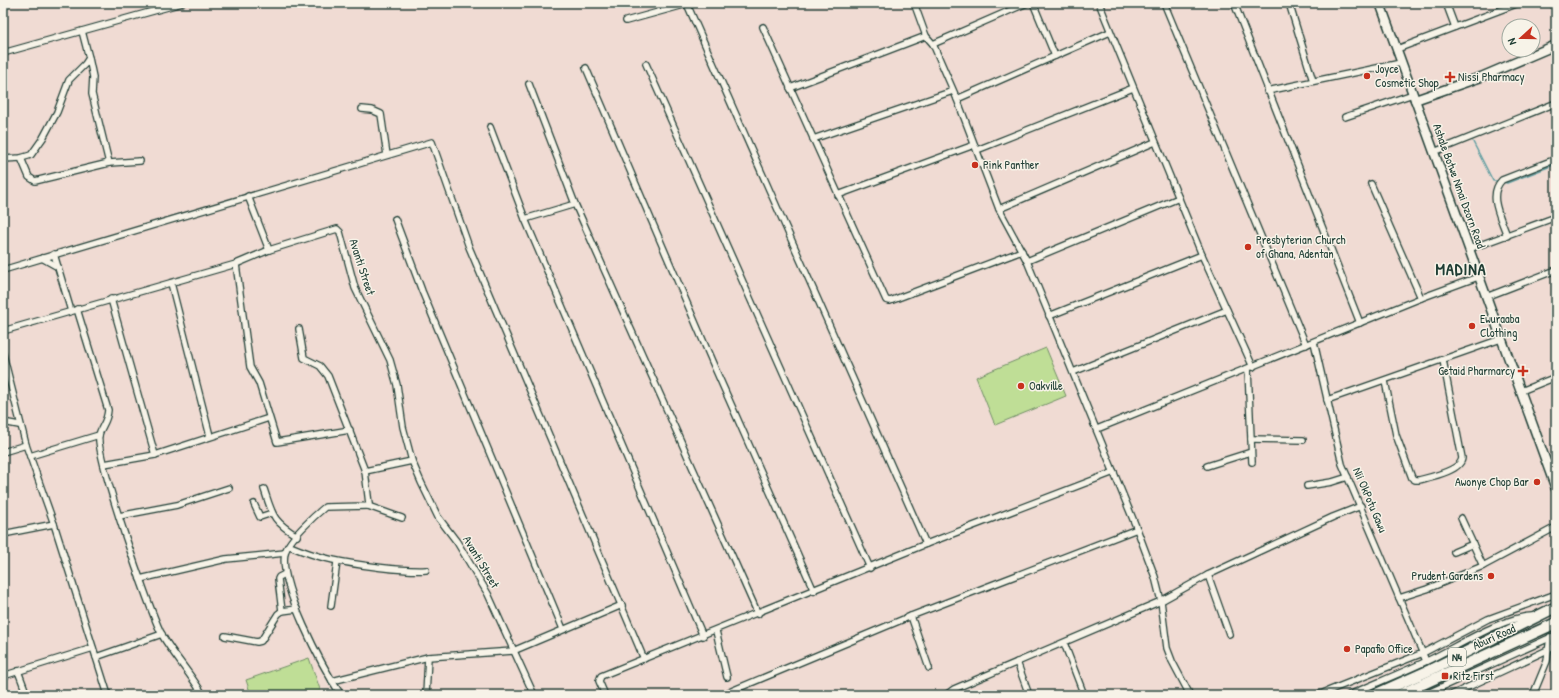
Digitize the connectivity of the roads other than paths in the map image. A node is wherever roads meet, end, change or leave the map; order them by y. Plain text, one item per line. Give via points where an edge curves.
1 (182, 3) edge
2 (914, 3) edge
3 (1027, 3) edge
4 (1033, 3) edge
5 (1099, 3) edge
6 (1164, 3) edge
7 (1234, 3) edge
8 (1289, 3) edge
9 (1380, 3) edge
10 (1446, 3) edge
11 (1519, 3) edge
12 (689, 4) edge
13 (1503, 6) edge
14 (626, 21) dead end
15 (1455, 27) junction
16 (763, 28) dead end
17 (82, 31) junction
18 (1110, 32) junction
19 (926, 36) junction
20 (933, 44) junction
21 (1556, 45) edge
22 (1397, 49) junction
23 (3, 53) edge
24 (1054, 56) junction
25 (89, 58) junction
26 (1401, 63) junction
27 (646, 64) dead end
28 (586, 68) dead end
29 (1312, 81) junction
30 (529, 84) dead end
31 (790, 88) junction
32 (1133, 88) junction
33 (953, 91) junction
34 (1267, 91) junction
35 (1414, 97) junction
36 (957, 99) junction
37 (1556, 103) edge
38 (362, 109) dead end
39 (1345, 117) dead end
40 (490, 127) dead end
41 (813, 139) junction
42 (1155, 142) junction
43 (976, 148) junction
44 (1434, 152) junction
45 (387, 155) junction
46 (21, 158) junction
47 (3, 159) edge
48 (1556, 159) edge
49 (140, 161) dead end
50 (109, 163) junction
51 (1371, 184) dead end
52 (838, 195) junction
53 (248, 196) junction
54 (1179, 198) junction
55 (575, 204) junction
56 (999, 209) junction
57 (1556, 217) edge
58 (395, 219) dead end
59 (525, 219) junction
60 (1507, 236) junction
61 (270, 250) junction
62 (1469, 250) junction
63 (1022, 252) junction
64 (54, 254) junction
65 (1202, 255) junction
66 (42, 258) junction
67 (1027, 261) junction
68 (236, 264) junction
69 (58, 267) junction
70 (3, 270) edge
71 (1556, 270) edge
72 (1478, 277) junction
73 (171, 283) junction
74 (1486, 297) junction
75 (1421, 298) junction
76 (111, 299) junction
77 (74, 310) junction
78 (1226, 310) junction
79 (1050, 316) junction
80 (1360, 323) junction
81 (299, 329) dead end
82 (3, 331) edge
83 (1501, 339) junction
84 (1314, 342) junction
85 (1306, 345) junction
86 (3, 354) edge
87 (1443, 360) junction
88 (1251, 368) junction
89 (1073, 372) junction
90 (1556, 378) edge
91 (1385, 381) junction
92 (1521, 391) junction
93 (1327, 400) junction
94 (269, 418) junction
95 (3, 422) edge
96 (19, 425) junction
97 (1097, 429) junction
98 (350, 430) junction
99 (99, 436) junction
100 (210, 436) junction
101 (1251, 439) junction
102 (1303, 440) dead end
103 (26, 445) junction
104 (3, 452) edge
105 (1251, 452) junction
106 (155, 455) junction
107 (30, 456) junction
108 (412, 461) junction
109 (1252, 462) dead end
110 (104, 464) junction
111 (1207, 466) dead end
112 (365, 471) junction
113 (1114, 472) junction
114 (1348, 477) junction
115 (1307, 486) dead end
116 (229, 488) dead end
117 (264, 489) dead end
118 (1556, 489) edge
119 (254, 504) dead end
120 (368, 506) junction
121 (1361, 506) junction
122 (272, 513) junction
123 (119, 516) junction
124 (402, 518) dead end
125 (1461, 518) dead end
126 (54, 524) junction
127 (1556, 527) edge
128 (1137, 530) junction
129 (3, 534) edge
130 (297, 536) junction
131 (926, 544) junction
132 (1473, 544) junction
133 (290, 546) junction
134 (1454, 552) dead end
135 (285, 553) junction
136 (337, 562) junction
137 (1484, 566) junction
138 (870, 568) junction
139 (426, 570) dead end
140 (285, 574) junction
141 (1208, 575) junction
142 (140, 579) junction
143 (814, 591) junction
144 (1556, 594) edge
145 (1399, 598) junction
146 (1161, 601) junction
147 (622, 605) junction
148 (331, 606) dead end
149 (1556, 607) edge
150 (297, 609) junction
151 (282, 611) junction
152 (758, 614) junction
153 (911, 616) junction
154 (1538, 616) junction
155 (1556, 624) edge
156 (563, 629) junction
157 (716, 631) junction
158 (162, 634) junction
159 (1229, 634) dead end
160 (1556, 635) edge
161 (225, 636) dead end
162 (703, 636) junction
163 (1550, 638) junction
164 (1064, 643) junction
165 (1556, 646) edge
166 (93, 648) junction
167 (1549, 650) junction
168 (513, 651) junction
169 (1423, 653) junction
170 (96, 657) junction
171 (428, 657) junction
172 (644, 659) junction
173 (1426, 661) junction
174 (1017, 662) junction
175 (929, 668) dead end
176 (18, 671) junction
177 (3, 676) edge
178 (726, 677) dead end
179 (332, 681) junction
180 (1432, 686) junction
181 (27, 695) edge
182 (108, 695) edge
183 (203, 695) edge
184 (341, 695) edge
185 (426, 695) edge
186 (534, 695) edge
187 (605, 695) edge
188 (722, 695) edge
189 (946, 695) edge
190 (1029, 695) edge
191 (1084, 695) edge
192 (1190, 695) edge
193 (1318, 695) edge
194 (1349, 695) edge
195 (1374, 695) edge
196 (1399, 695) edge
197 (1424, 695) edge
198 (1450, 695) edge
199 (1533, 695) edge

1 - 17 street
2 - 19 street
3 - 20 street
4 - 24 street
5 - 18 street
6 - 85 street
7 - 34 street
8 - 29 street
9 - 22 main road, Ashale Botwe Nmai Dzorn Road
10 - 15 street
11 - 13 street
12 - 14 street
12 - 131 street
13 - 15 street
15 - 22 street
16 - 31 street
17 - 23 street
17 - 25 street
18 - 24 street
18 - 32 street
19 - 20 street
19 - 31 street
20 - 33 street
21 - 35 main road via 1481,77
22 - 26 main road, Ashale Botwe Nmai Dzorn Road
24 - 36 street
25 - 46 street via 69,80 57,112 43,138 31,155
25 - 50 street via 93,77 92,94
26 - 29 street
26 - 35 main road, Ashale Botwe Nmai Dzorn Road
27 - 138 street
28 - 143 street
29 - 34 street
30 - 55 street
31 - 41 street
32 - 42 street
32 - 43 street
33 - 36 street
33 - 41 street
34 - 80 street
35 - 39 street
35 - 44 main road, Ashale Botwe Nmai Dzorn Road
36 - 43 street
37 - 44 street
38 - 45 street via 381,114
40 - 59 street
41 - 52 street
42 - 54 street
42 - 56 street
43 - 52 street
43 - 56 street
44 - 62 main road, Ashale Botwe Nmai Dzorn Road
45 - 53 street
45 - 147 street via 430,142 434,144 469,247
46 - 47 street
46 - 50 street via 29,177 35,181
48 - 60 street via 1502,180 1497,185 1494,192 1495,200
49 - 50 street
51 - 75 street
52 - 63 street via 886,300 890,301
53 - 61 street
53 - 64 street
54 - 65 street
54 - 67 street
55 - 59 street
55 - 152 street
56 - 63 street
57 - 60 street
58 - 156 street via 422,291
59 - 162 street
60 - 62 street
61 - 68 street, Avanti Street
61 - 108 street, Avanti Street via 333,229 340,232 355,288 390,360
62 - 72 main road, Ashale Botwe Nmai Dzorn Road
63 - 67 street
64 - 66 street
64 - 69 street
65 - 78 street
65 - 79 street
66 - 69 street
66 - 70 street
67 - 79 street
68 - 73 street, Avanti Street
68 - 94 street via 250,367
69 - 77 street
71 - 74 street
72 - 74 main road, Ashale Botwe Nmai Dzorn Road
72 - 75 street
73 - 76 street, Avanti Street
73 - 100 street
74 - 83 main road, Ashale Botwe Nmai Dzorn Road
75 - 80 street
76 - 77 street, Avanti Street
76 - 106 street
77 - 82 street, Avanti Street
77 - 99 street via 108,410 108,420
78 - 88 street
78 - 89 street
79 - 89 street
80 - 84 street
81 - 98 street via 304,358 320,366 328,376
83 - 87 street
83 - 92 main road, Ashale Botwe Nmai Dzorn Road
84 - 85 street
84 - 93 street, Nii OkPotu Gawu
85 - 88 street
86 - 96 street
87 - 91 street
87 - 91 street via 1462,458 1454,469 1419,480 1412,478 1396,435
88 - 97 street
88 - 101 street
89 - 97 street
90 - 92 street
91 - 93 street
92 - 118 main road, Ashale Botwe Nmai Dzorn Road
93 - 114 street, Nii OkPotu Gawu via 1336,441
94 - 98 street via 277,442
94 - 100 street
95 - 96 street
96 - 103 street
97 - 113 street
98 - 112 street
99 - 107 street
99 - 110 street
100 - 106 street
101 - 102 street
101 - 105 street
103 - 104 street
103 - 107 street
105 - 109 street
105 - 111 street
106 - 110 street
107 - 126 street
108 - 112 street
108 - 168 street, Avanti Street via 438,517 457,542 488,594
110 - 123 street
112 - 120 street
113 - 128 street
113 - 131 street
114 - 115 street
114 - 121 street, Nii OkPotu Gawu
116 - 123 street via 177,505
117 - 122 street
119 - 122 street via 260,517
120 - 124 street
120 - 130 street via 325,507 310,519
121 - 141 street
121 - 145 street, Nii OkPotu Gawu
122 - 130 street via 280,525
123 - 142 street
125 - 132 street
126 - 129 street
126 - 166 street
127 - 137 street
128 - 146 street via 1155,577
128 - 153 street
130 - 133 street
131 - 138 street
132 - 134 street
132 - 137 street
133 - 135 street
133 - 136 street via 312,556
135 - 140 street
135 - 142 street via 226,559
136 - 139 street via 407,571
136 - 148 street
137 - 145 street
138 - 143 street
140 - 150 street
140 - 151 street via 278,579
141 - 146 street
141 - 159 street
142 - 158 street
143 - 152 street
144 - 169 street via 1488,619
145 - 169 street, Nii OkPotu Gawu
146 - 164 street
146 - 192 street via 1167,648
147 - 156 street
147 - 172 street
149 - 154 highway, N4
150 - 151 street
150 - 179 street
151 - 161 street via 261,641
152 - 157 street
153 - 175 street
153 - 188 street
154 - 173 street via 1518,618 1493,628
154 - 195 highway, N4
155 - 180 highway, Aburi Road / N4
156 - 168 street
157 - 162 street
157 - 178 street
158 - 170 street
158 - 183 street
160 - 163 street
162 - 172 street
163 - 167 street
163 - 180 street
164 - 174 street
164 - 191 street
165 - 167 street
166 - 170 street
166 - 176 street
167 - 198 street via 1522,660
167 - 199 street
168 - 171 street
168 - 186 street, Avanti Street
169 - 173 street, Nii OkPotu Gawu
169 - 193 street
170 - 182 street
171 - 179 street
171 - 185 street
172 - 187 street via 601,676 600,681
173 - 194 street
174 - 189 street via 954,689
174 - 190 street
176 - 177 street
176 - 181 street
179 - 184 street
180 - 196 highway, Aburi Road / N4
180 - 197 street

